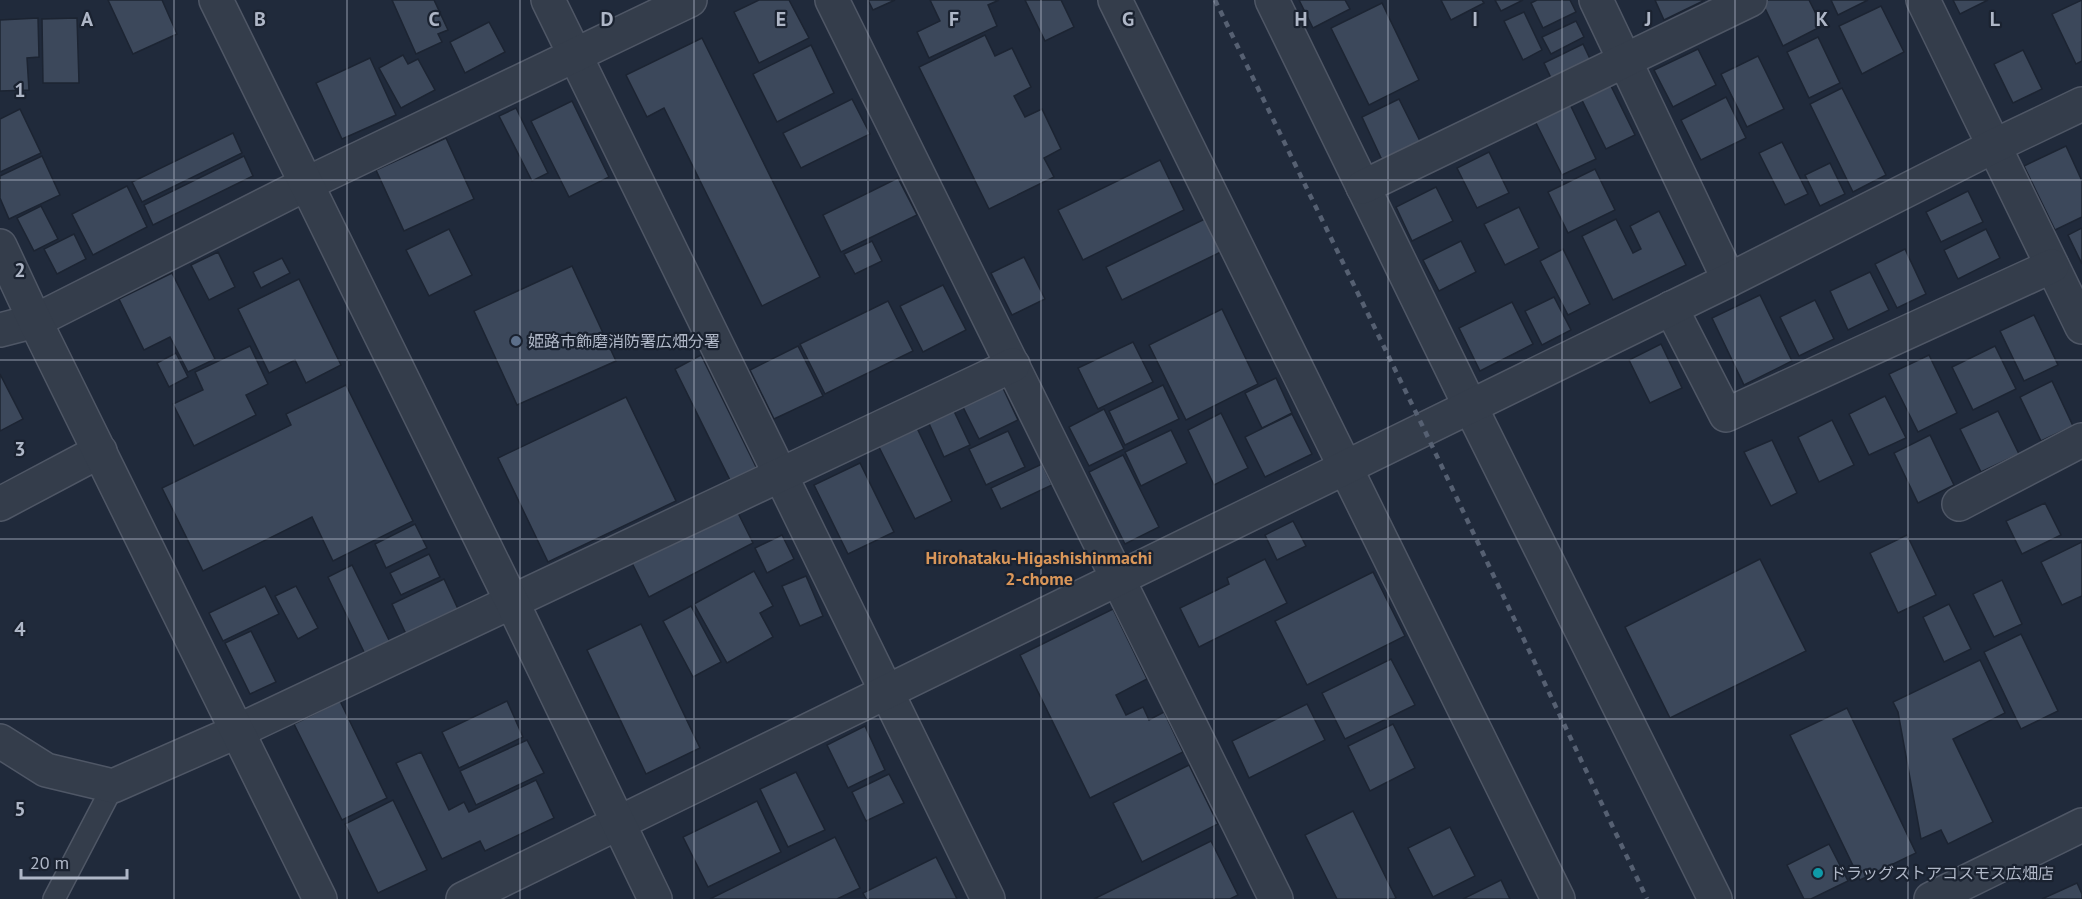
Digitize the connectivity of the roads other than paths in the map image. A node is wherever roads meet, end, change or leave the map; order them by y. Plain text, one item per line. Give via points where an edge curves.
1 (216, 0) edge
2 (548, 0) edge
3 (690, 0) edge
4 (832, 0) edge
5 (1115, 0) edge
6 (1272, 0) edge
7 (1596, 0) edge
8 (1750, 0) edge
9 (1923, 0) edge
10 (574, 55) junction
11 (1624, 61) junction
12 (2082, 104) edge
13 (1994, 146) junction
14 (306, 184) junction
15 (1363, 187) junction
16 (0, 246) edge
17 (2052, 266) junction
18 (1729, 280) junction
19 (1671, 308) junction
20 (35, 321) junction
21 (2082, 327) edge
22 (0, 330) edge
23 (1013, 365) junction
24 (1470, 406) junction
25 (2082, 440) edge
26 (99, 451) junction
27 (1345, 467) junction
28 (781, 475) junction
29 (0, 504) edge
30 (1959, 504) dead end
31 (1117, 579) junction
32 (512, 602) junction
33 (886, 692) junction
34 (238, 731) junction
35 (0, 741) edge
36 (113, 786) junction
37 (618, 824) junction
38 (2082, 825) edge
39 (54, 899) edge
40 (320, 899) edge
41 (463, 899) edge
42 (655, 899) edge
43 (988, 899) edge
44 (1276, 899) edge
45 (1557, 899) edge
46 (1715, 899) edge
47 (1931, 899) edge

1 - 14 street
2 - 10 street
3 - 10 street
4 - 23 street
5 - 27 street
6 - 15 street
7 - 11 street
8 - 11 street
9 - 13 street
10 - 14 street
10 - 28 street
11 - 15 street
11 - 18 street
12 - 13 street
13 - 17 street
13 - 18 street
14 - 20 street
14 - 32 street
15 - 24 street
16 - 20 street
17 - 19 street via 1726,415
17 - 21 street
18 - 19 street
19 - 24 street
20 - 22 street
20 - 26 street
23 - 28 street
23 - 31 street
24 - 27 street
24 - 46 street
25 - 30 street
26 - 29 street
26 - 34 street
27 - 31 street
27 - 45 street
28 - 32 street
28 - 33 street
31 - 33 street
31 - 44 street
32 - 34 street
32 - 37 street
33 - 37 street
33 - 43 street
34 - 36 street
34 - 40 street
35 - 36 street via 46,770
36 - 39 lane
37 - 41 street
37 - 42 street
38 - 47 street

